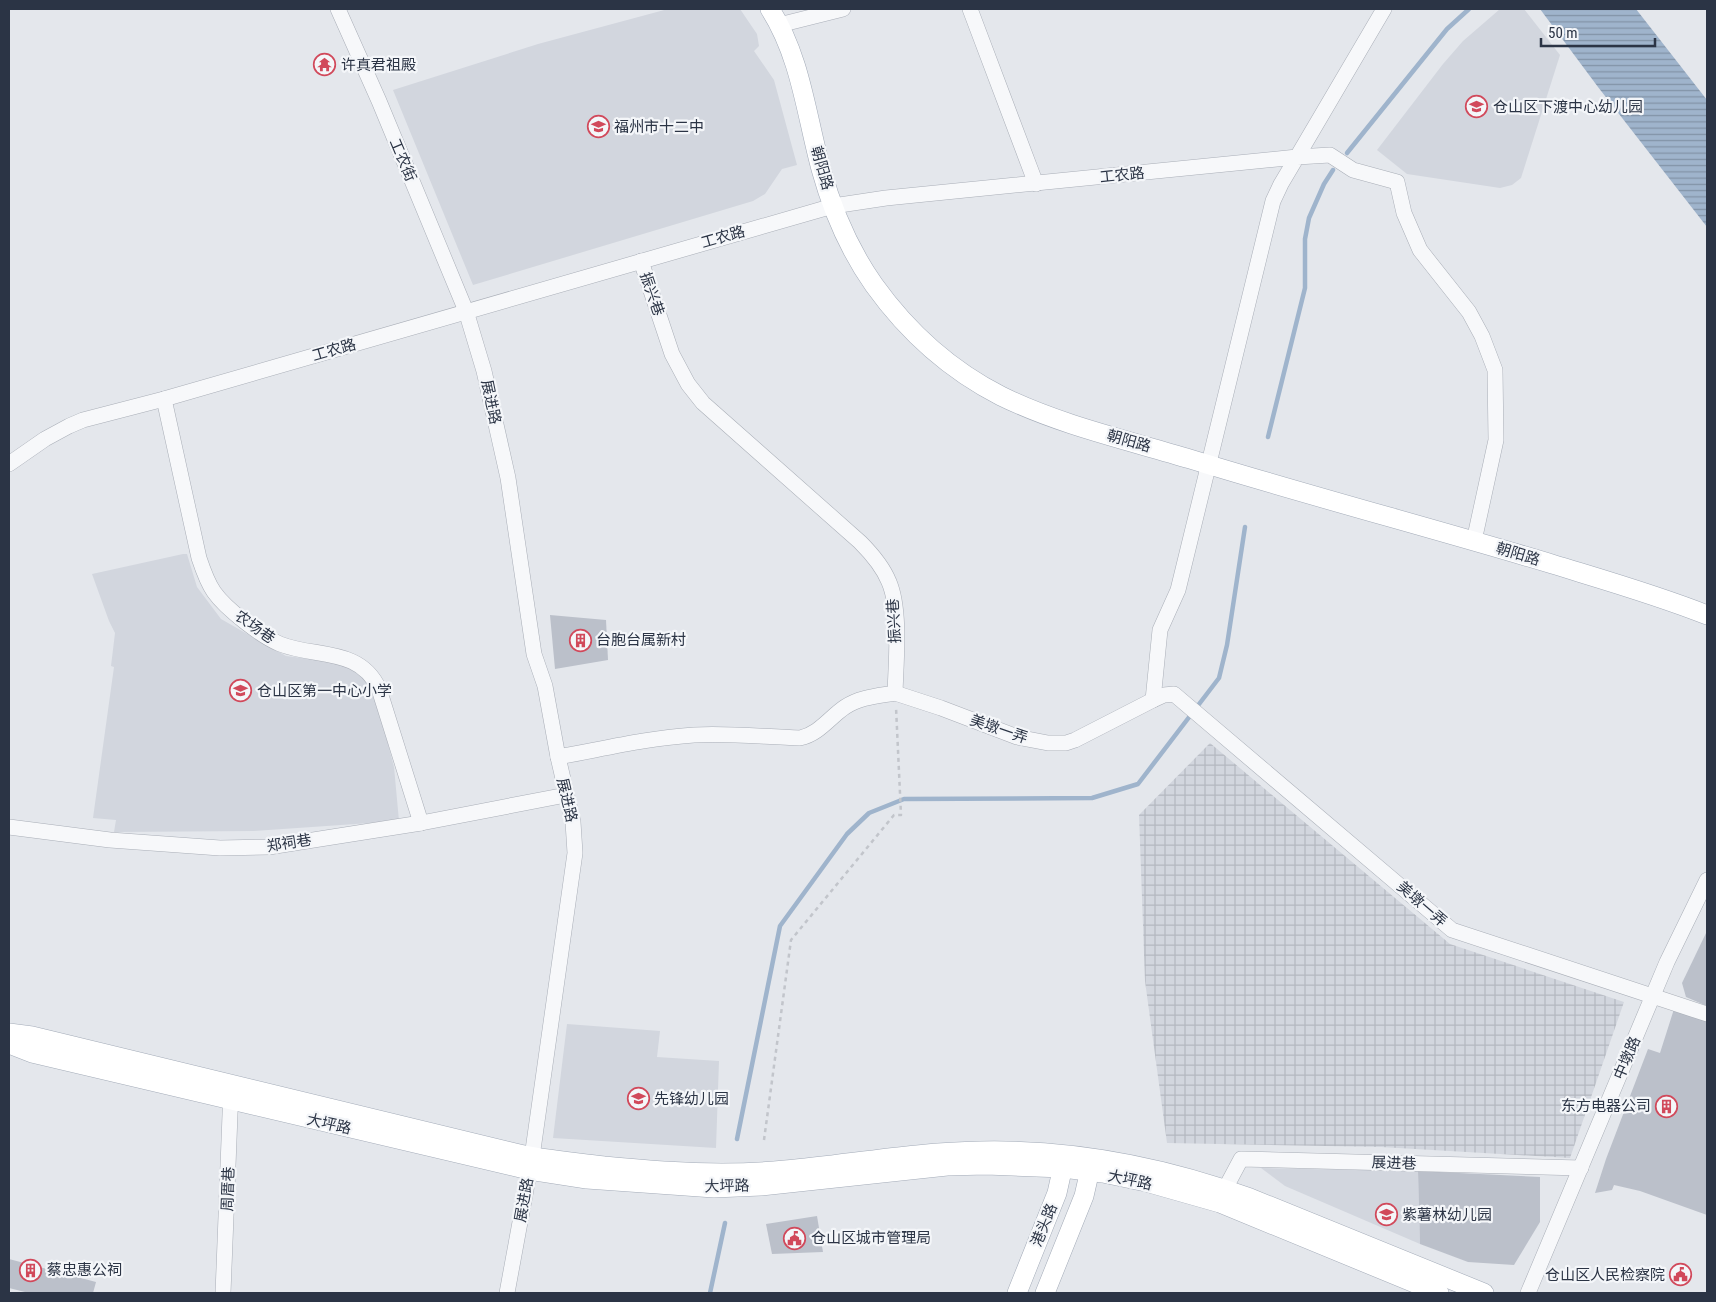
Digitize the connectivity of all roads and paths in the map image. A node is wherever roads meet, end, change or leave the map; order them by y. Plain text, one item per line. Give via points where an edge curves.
1 (338, 9) edge
2 (770, 9) edge
3 (843, 9) edge
4 (970, 9) edge
5 (1384, 9) edge
6 (779, 25) junction
7 (1297, 157) junction
8 (1036, 184) junction
9 (833, 206) junction
10 (641, 261) junction
11 (466, 312) junction
12 (164, 399) junction
13 (9, 464) edge
14 (1210, 465) junction
15 (1474, 541) junction
16 (1707, 615) edge
17 (895, 693) junction
18 (1153, 700) junction
19 (558, 757) junction
20 (566, 794) junction
21 (421, 823) junction
22 (9, 827) edge
23 (1707, 880) edge
24 (1653, 996) junction
25 (1707, 1014) edge
26 (9, 1033) edge
27 (9, 1044) edge
28 (231, 1093) junction
29 (764, 1140) dead end
30 (1064, 1162) junction
31 (530, 1163) junction
32 (1092, 1165) junction
33 (1581, 1168) junction
34 (1225, 1189) junction
35 (223, 1293) edge
36 (507, 1293) edge
37 (1017, 1293) edge
38 (1045, 1293) edge
39 (1439, 1293) edge
40 (1484, 1293) edge
41 (1528, 1293) edge

1 - 11 street, 工农街
2 - 6 main road, 朝阳路
3 - 6 street
4 - 8 street
5 - 7 street
6 - 9 main road, 朝阳路 via 795,60
7 - 8 street, 工农路
7 - 14 street via 1274,202
7 - 15 street, 工农路 via 1330,155 1353,170 1398,182 1404,213 1420,250 1470,312 1478,328 1494,364 1497,434
8 - 9 street, 工农路
9 - 10 street, 工农路
9 - 14 main road, 朝阳路 via 862,266 886,301 922,340 961,372 1000,395 1045,414
10 - 11 street, 工农路
10 - 17 street, 振兴巷 via 672,354 703,404 860,542 880,564 890,583 895,604
11 - 12 street, 工农路
11 - 19 street, 展进路 via 484,370 508,478 534,654 545,686
12 - 13 street, 工农路 via 83,420 44,439
12 - 21 street, 农场巷 via 199,558 214,591 230,609 272,640 285,646 347,659 370,674 379,689
14 - 15 main road, 朝阳路
14 - 18 street via 1178,590 1160,630
15 - 16 main road, 朝阳路
17 - 18 street, 美墩一弄 via 1017,737 1048,743 1075,740
17 - 19 street via 847,705 816,732 800,738 723,734 686,736
17 - 29 path via 901,814 894,815 791,940
18 - 24 street, 美墩一弄 via 1170,694 1183,700 1452,930
19 - 20 street, 展进路
20 - 21 street, 郑祠巷
20 - 31 street, 展进路 via 573,822 575,853
21 - 22 street, 郑祠巷 via 269,847 238,848 110,840
23 - 24 street, 中墩路
24 - 25 street, 美墩一弄
24 - 33 street, 中墩路
26 - 28 main road via 32,1036
27 - 28 main road via 32,1053
28 - 31 main road, 大坪路
28 - 35 street, 周厝巷
30 - 31 main road, 大坪路 via 715,1180 645,1170
30 - 32 main road, 大坪路
30 - 37 main road, 港头路 via 1054,1200
31 - 36 street, 展进路
32 - 34 main road via 1139,1166
32 - 38 main road, 港头路 via 1084,1196
32 - 39 main road, 大坪路 via 1220,1203
33 - 34 street, 展进巷 via 1241,1159
33 - 41 street, 中墩路
34 - 40 main road

